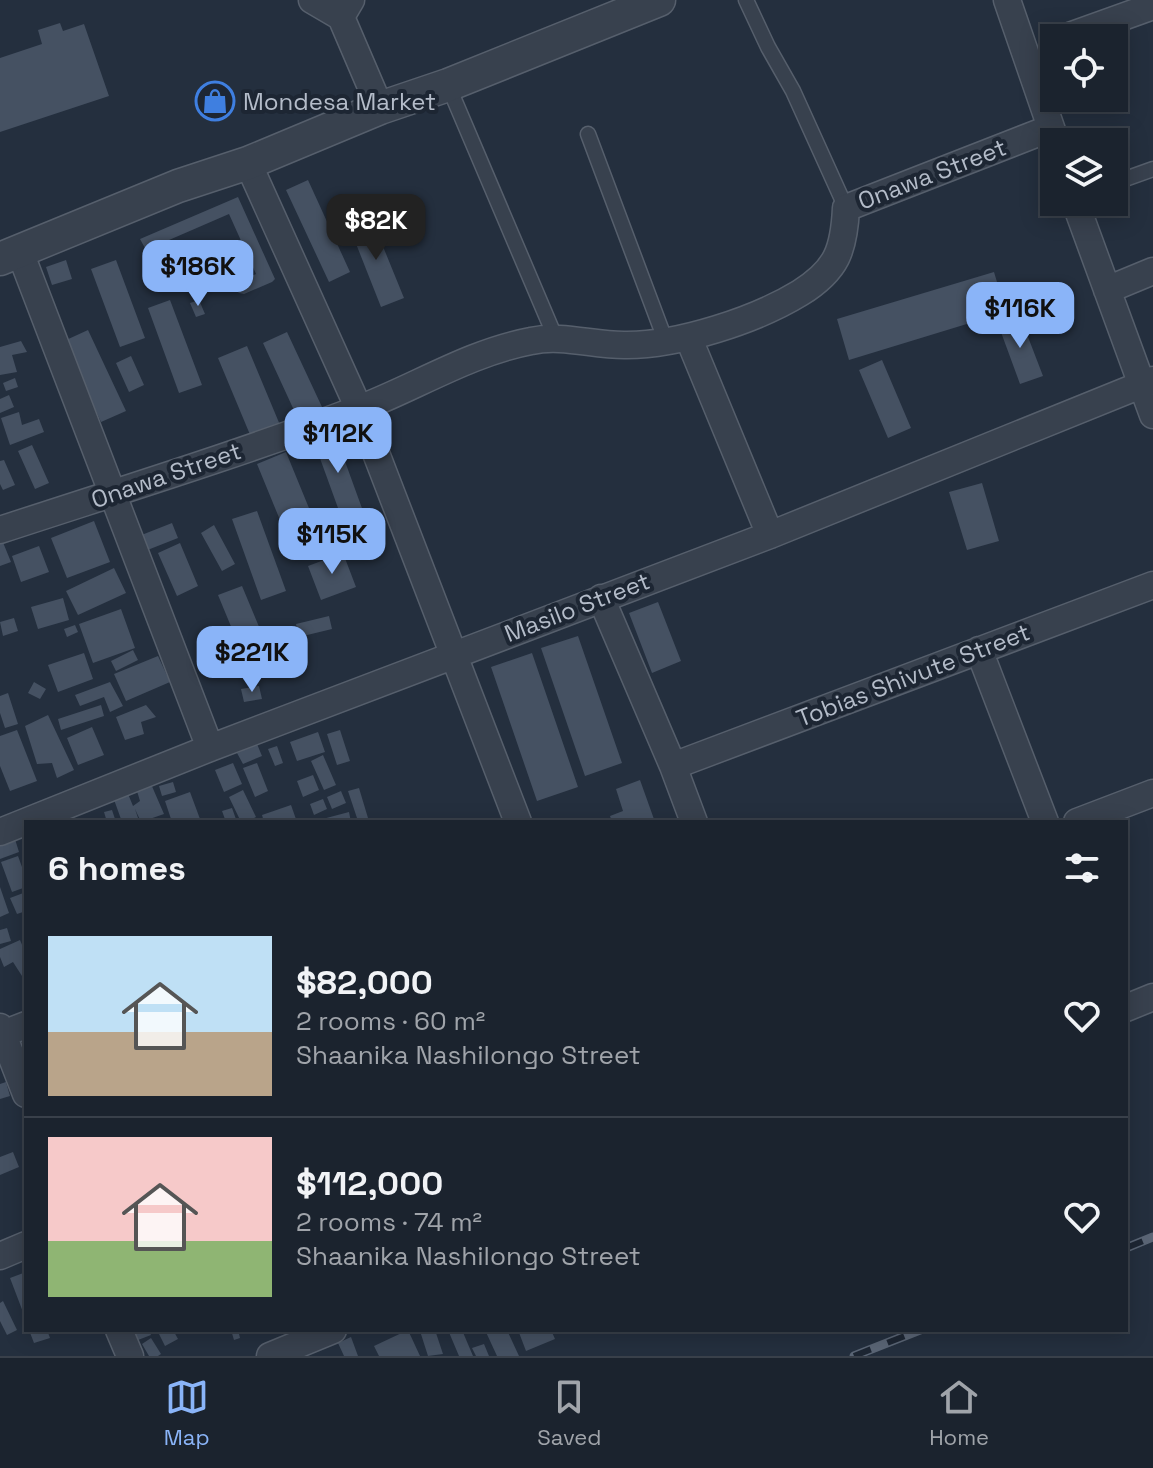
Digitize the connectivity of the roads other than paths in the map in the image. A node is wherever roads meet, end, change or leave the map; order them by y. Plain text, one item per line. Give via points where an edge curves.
1 (312, 0) edge
2 (659, 0) edge
3 (746, 0) edge
4 (1007, 0) edge
5 (1153, 6) edge
6 (346, 8) edge
7 (1103, 24) edge
8 (1040, 46) edge
9 (1024, 52) junction
10 (448, 85) junction
11 (380, 108) junction
12 (1051, 128) edge
13 (588, 134) dead end
14 (1040, 140) edge
15 (248, 163) junction
16 (1153, 169) edge
17 (1128, 178) edge
18 (846, 208) junction
19 (1080, 216) edge
20 (10, 255) edge
21 (1153, 271) edge
22 (1107, 290) junction
23 (556, 339) junction
24 (677, 341) junction
25 (1147, 383) edge
26 (359, 409) junction
27 (1153, 415) edge
28 (113, 493) junction
29 (0, 530) edge
30 (770, 535) junction
31 (1153, 585) edge
32 (601, 598) junction
33 (979, 650) junction
34 (454, 654) junction
35 (210, 748) junction
36 (673, 766) junction
37 (1153, 793) edge
38 (30, 820) edge
39 (517, 820) edge
40 (693, 820) edge
41 (1044, 820) edge
42 (1082, 820) edge
43 (24, 822) edge
44 (0, 832) edge
45 (1153, 997) edge
46 (1128, 1007) edge
47 (10, 1028) edge
48 (24, 1086) edge
49 (24, 1246) edge
50 (0, 1256) edge
51 (120, 1332) edge
52 (328, 1332) edge
53 (130, 1356) edge
54 (270, 1356) edge

1 - 6 street
2 - 10 street
3 - 18 lane
4 - 9 street
5 - 7 street
6 - 11 street
8 - 9 street
9 - 12 street
10 - 11 street
10 - 23 lane
11 - 15 street
13 - 24 lane
14 - 18 street, Onawa Street
15 - 20 street
15 - 26 street
16 - 17 lane
18 - 24 street, Onawa Street via 841,251 800,293
19 - 22 street
20 - 28 street
21 - 22 street
22 - 25 street
23 - 24 street, Onawa Street via 626,346
23 - 26 street, Onawa Street via 532,340 443,369
24 - 30 street
25 - 27 street
25 - 30 street, Masilo Street
26 - 28 street, Onawa Street
26 - 34 street
28 - 29 street, Onawa Street
28 - 35 street
30 - 32 street, Masilo Street
31 - 33 street, Tobias Shivute Street
32 - 34 street, Masilo Street
32 - 36 street
33 - 36 street, Tobias Shivute Street
33 - 41 street
34 - 35 street, Masilo Street
34 - 39 street
35 - 38 street, Masilo Street
36 - 40 street
37 - 42 street
43 - 44 street, Masilo Street
45 - 46 street
47 - 48 street
49 - 50 street
51 - 53 street
52 - 54 street

